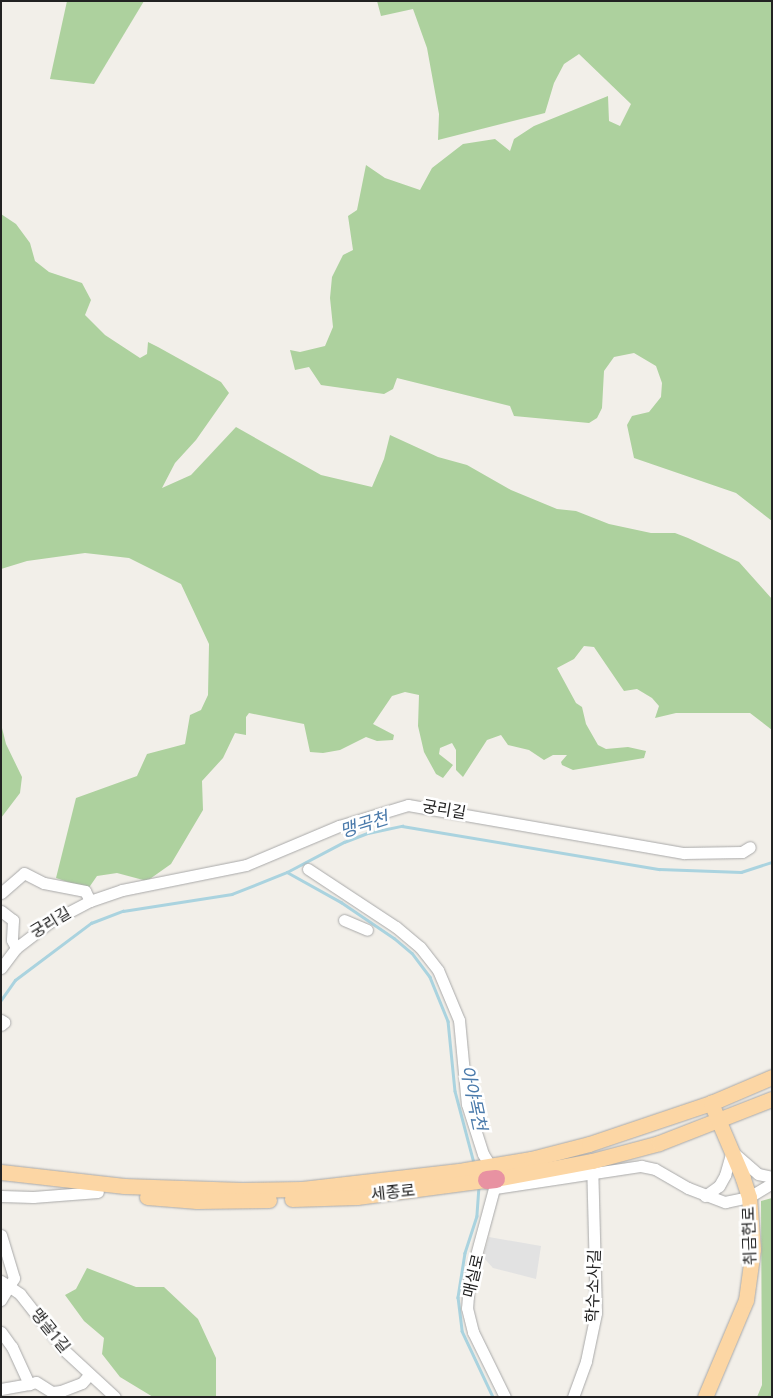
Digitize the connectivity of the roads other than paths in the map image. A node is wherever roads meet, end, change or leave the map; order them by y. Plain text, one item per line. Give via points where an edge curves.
1 (750, 847) dead end
2 (308, 869) dead end
3 (1, 893) edge
4 (90, 901) junction
5 (372, 909) junction
6 (1, 911) edge
7 (344, 920) dead end
8 (16, 948) junction
9 (1, 968) edge
10 (772, 1077) edge
11 (772, 1099) edge
12 (711, 1103) junction
13 (719, 1121) junction
14 (589, 1144) junction
15 (732, 1151) junction
16 (593, 1167) junction
17 (4, 1174) edge
18 (484, 1176) junction
19 (772, 1177) edge
20 (772, 1183) edge
21 (98, 1192) junction
22 (2, 1196) edge
23 (705, 1196) junction
24 (748, 1198) junction
25 (1, 1235) edge
26 (6, 1285) edge
27 (1, 1300) edge
28 (1, 1332) edge
29 (90, 1375) junction
30 (29, 1384) junction
31 (1, 1389) edge
32 (115, 1397) edge
33 (505, 1397) edge
34 (574, 1397) edge
35 (705, 1397) edge

1 - 4 street, 궁리길 via 742,852 684,853 408,805 339,826 246,865 122,890
2 - 5 street via 324,882
3 - 4 street, 궁리길 via 24,874 44,883 85,891
4 - 8 street, 궁리길 via 50,922
5 - 7 street via 363,928
5 - 18 street via 420,947 438,970 451,996 459,1020 467,1104 483,1154
6 - 8 street, 궁리길 via 13,920 12,940
8 - 9 street, 궁리길
10 - 12 main road, 세종로
11 - 13 main road, 세종로
12 - 13 main road, 취금헌로
12 - 14 main road, 세종로
13 - 15 main road, 취금헌로
13 - 16 main road, 세종로
14 - 16 street, 학수소사길
14 - 18 main road, 세종로
15 - 19 street via 758,1174
15 - 23 street via 726,1175 719,1186
15 - 24 main road, 취금헌로
16 - 18 main road, 세종로
16 - 23 street via 640,1166 655,1169
16 - 34 street, 학수소사길 via 596,1313
17 - 18 main road, 세종로 via 124,1186 262,1190
17 - 21 main road, 세종로
18 - 21 main road, 세종로 via 357,1197 205,1201
18 - 33 street, 매실로 via 467,1308 473,1332
20 - 24 street
21 - 22 street
23 - 24 street via 725,1202
24 - 35 main road, 취금헌로 via 753,1249 746,1300
25 - 26 street via 14,1278
26 - 27 street
26 - 29 street, 맹골1길 via 20,1294 64,1350
28 - 30 street via 12,1347
29 - 30 street via 82,1383 61,1392 52,1392 36,1382
29 - 32 street, 맹골1길
30 - 31 street

